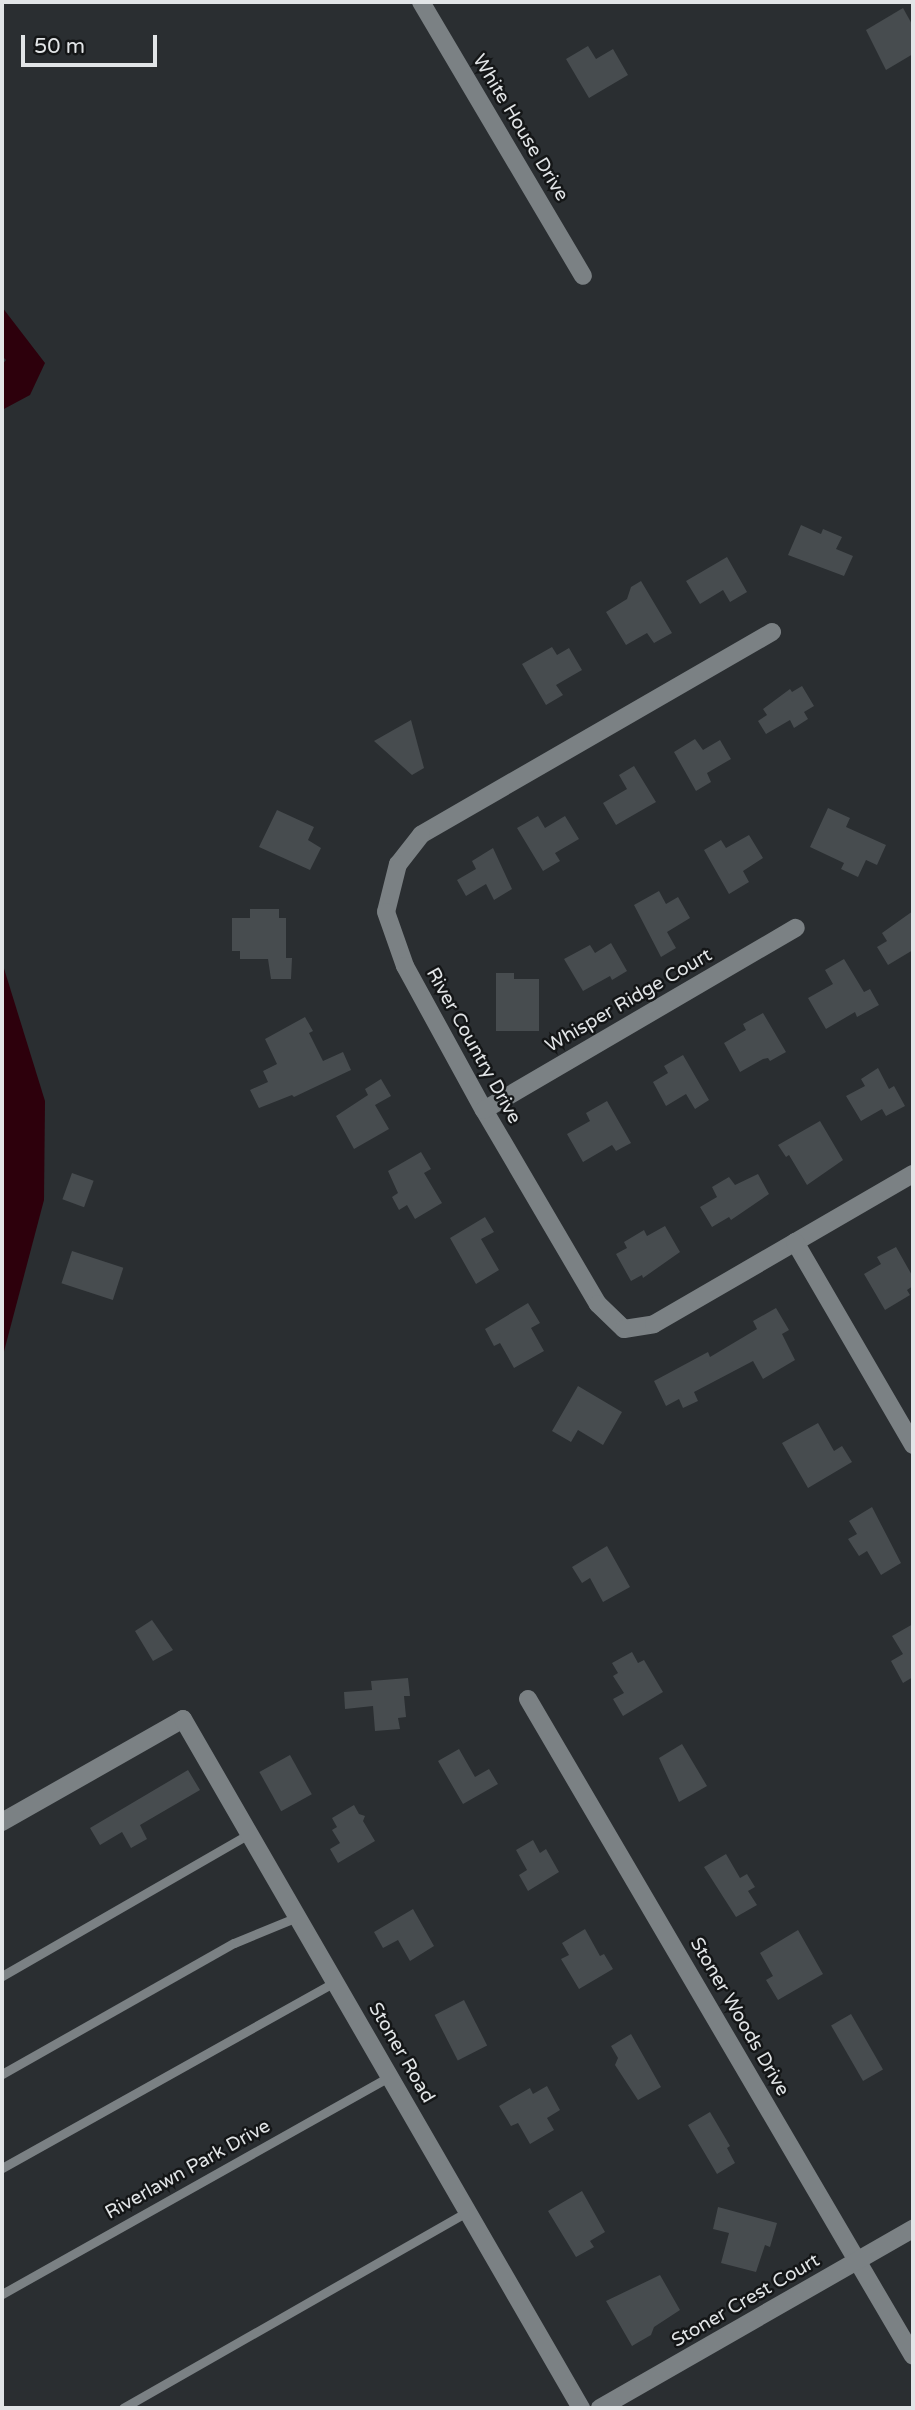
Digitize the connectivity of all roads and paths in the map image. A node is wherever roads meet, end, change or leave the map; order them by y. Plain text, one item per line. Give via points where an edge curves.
1 (421, 2) edge
2 (583, 276) dead end
3 (772, 632) dead end
4 (796, 928) dead end
5 (484, 1110) junction
6 (913, 1174) edge
7 (795, 1242) junction
8 (913, 1445) edge
9 (528, 1699) dead end
10 (2, 1822) edge
11 (251, 1833) junction
12 (299, 1916) junction
13 (2, 1976) edge
14 (335, 1981) junction
15 (2, 2074) edge
16 (390, 2076) junction
17 (2, 2168) edge
18 (468, 2211) junction
19 (913, 2230) edge
20 (858, 2261) junction
21 (2, 2294) edge
22 (913, 2356) edge
23 (123, 2408) edge
24 (581, 2408) edge
25 (600, 2408) edge

1 - 2 street, White House Drive
3 - 5 street, River Country Drive via 421,835 398,863 386,912 405,966
4 - 5 street, Whisper Ridge Court
5 - 7 street, River Country Drive via 598,1304 624,1329 654,1324
6 - 7 street, River Country Drive
7 - 8 street
9 - 20 street, Stoner Woods Drive
10 - 11 street, Stoner Road via 183,1719
11 - 12 street, Stoner Road
11 - 13 lane
12 - 14 street, Stoner Road
12 - 15 lane via 234,1943
14 - 16 street, Stoner Road
14 - 17 lane
16 - 18 street, Stoner Road
16 - 21 lane, Riverlawn Park Drive
18 - 23 lane
18 - 24 street, Stoner Road
19 - 20 street, Stoner Crest Court
20 - 22 street, Stoner Woods Drive
20 - 25 street, Stoner Crest Court

